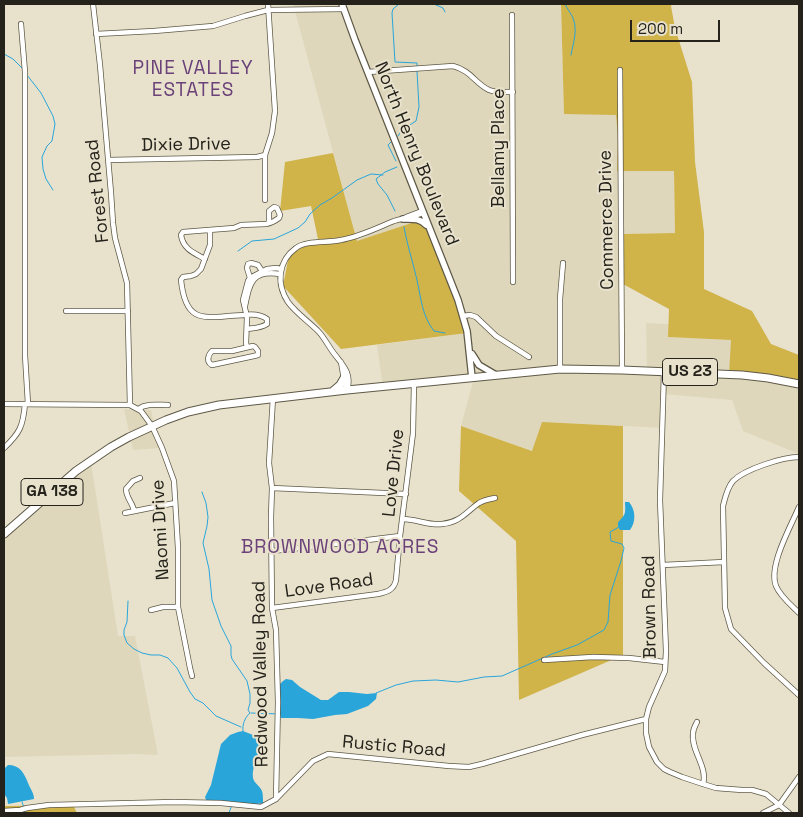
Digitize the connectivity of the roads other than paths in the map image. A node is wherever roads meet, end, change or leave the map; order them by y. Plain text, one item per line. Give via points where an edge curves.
1 (93, 4) edge
2 (268, 4) edge
3 (343, 6) edge
4 (268, 10) junction
5 (512, 15) dead end
6 (21, 24) dead end
7 (96, 34) junction
8 (620, 70) dead end
9 (368, 72) junction
10 (513, 92) junction
11 (265, 155) junction
12 (108, 160) junction
13 (264, 200) dead end
14 (423, 212) junction
15 (403, 219) junction
16 (269, 223) dead end
17 (430, 229) junction
18 (210, 230) junction
19 (205, 259) junction
20 (564, 262) dead end
21 (262, 271) junction
22 (280, 272) junction
23 (250, 278) junction
24 (514, 282) dead end
25 (245, 308) junction
26 (66, 310) dead end
27 (128, 311) junction
28 (247, 315) junction
29 (463, 316) junction
30 (248, 329) junction
31 (247, 347) junction
32 (469, 350) junction
33 (529, 357) dead end
34 (341, 362) junction
35 (560, 369) junction
36 (622, 370) junction
37 (664, 372) junction
38 (496, 375) junction
39 (344, 378) junction
40 (472, 378) junction
41 (414, 384) junction
42 (799, 384) edge
43 (348, 390) junction
44 (331, 392) junction
45 (273, 398) junction
46 (4, 404) edge
47 (27, 404) junction
48 (130, 405) junction
49 (168, 405) dead end
50 (138, 409) junction
51 (152, 426) junction
52 (4, 448) edge
53 (799, 457) edge
54 (140, 478) dead end
55 (272, 488) junction
56 (406, 494) junction
57 (494, 498) dead end
58 (175, 502) junction
59 (799, 507) edge
60 (134, 511) junction
61 (125, 513) dead end
62 (403, 519) junction
63 (797, 520) edge
64 (4, 534) edge
65 (400, 536) junction
66 (272, 551) junction
67 (724, 562) junction
68 (663, 565) junction
69 (390, 590) joint
70 (178, 606) junction
71 (272, 608) junction
72 (152, 610) dead end
73 (799, 613) edge
74 (544, 660) dead end
75 (665, 662) junction
76 (192, 676) dead end
77 (799, 695) edge
78 (646, 719) junction
79 (697, 722) dead end
80 (799, 778) edge
81 (703, 784) junction
82 (276, 799) junction
83 (779, 805) junction
84 (4, 811) edge
85 (763, 813) edge
86 (789, 813) edge

1 - 7 street, Forest Road
2 - 4 street
3 - 4 street
3 - 9 main road, North Henry Boulevard
4 - 7 street via 213,26
4 - 11 street via 275,111
5 - 10 street, Bellamy Place
6 - 47 street via 25,72
7 - 12 street, Forest Road
8 - 36 street, Commerce Drive
9 - 10 street via 453,66 469,73 485,88
9 - 14 main road, North Henry Boulevard
10 - 24 street, Bellamy Place
11 - 12 street, Dixie Drive via 257,158
11 - 13 street
12 - 27 street, Forest Road via 114,229 127,283
14 - 15 street
14 - 17 main road, North Henry Boulevard
15 - 17 main road via 415,219
15 - 22 street via 341,240 301,244 284,262
16 - 18 street
17 - 29 main road, North Henry Boulevard
18 - 19 street via 210,245
18 - 19 street via 183,232 181,235 186,247
19 - 28 street via 199,272 181,280 190,310 206,318
20 - 35 street via 560,299
21 - 22 street via 272,268
21 - 23 street
21 - 23 street via 258,265 248,264
22 - 25 street via 265,273 253,280
22 - 34 street via 288,302 320,333
23 - 25 street via 243,300
25 - 28 street
26 - 27 street
27 - 48 street, Forest Road
28 - 30 street
28 - 30 street via 264,317 268,321 260,328
29 - 32 main road, North Henry Boulevard
29 - 33 street via 476,317 496,336
30 - 31 street
31 - 31 street via 255,347 258,354 212,365 208,360 212,351
32 - 38 main road via 478,365
32 - 40 main road, North Henry Boulevard
34 - 39 street
34 - 43 street via 347,372
35 - 36 highway, US 23
35 - 38 highway, US 23
36 - 37 highway, US 23
37 - 42 highway, US 23 via 742,375
37 - 68 street, Brown Road via 660,500
38 - 40 highway, US 23
39 - 43 street
39 - 44 highway
40 - 41 highway, GA 138
41 - 43 highway, GA 138
41 - 56 street, Love Drive via 413,433
43 - 44 highway, GA 138
44 - 45 highway, GA 138
45 - 51 highway, GA 138 via 181,414
45 - 55 street, Redwood Valley Road via 269,462
46 - 47 street
47 - 48 street
47 - 52 street via 17,435
48 - 50 street
49 - 50 street via 145,405
50 - 51 street, Naomi Drive
51 - 58 street, Naomi Drive via 171,470
51 - 64 highway, GA 138 via 80,468
53 - 67 street via 769,463 746,472 733,482 726,492 723,506
54 - 60 street via 126,489
55 - 56 street
55 - 66 street, Redwood Valley Road
56 - 62 street, Love Drive
57 - 62 street via 480,503 465,516 444,524
58 - 60 street
58 - 70 street, Naomi Drive
59 - 63 street
60 - 61 street
62 - 65 street, Love Drive
63 - 73 street via 779,552 775,585
65 - 66 street
65 - 69 street, Love Drive via 395,586
66 - 71 street, Redwood Valley Road
67 - 68 street
67 - 77 street via 725,608 731,629
68 - 75 street, Brown Road
69 - 71 street, Love Road
70 - 72 street
70 - 76 street, Naomi Drive
71 - 82 street, Redwood Valley Road via 276,630 278,702
74 - 75 street via 593,657
75 - 78 street, Brown Road via 665,671
78 - 81 street, Brown Road via 649,747 657,762 670,772
78 - 82 street, Rustic Road via 469,766 328,754 312,761
79 - 81 street via 692,737 703,770
80 - 83 street
81 - 83 street, Brown Road via 758,791
82 - 84 street, Rustic Road via 261,807 164,802 49,805
83 - 85 street
83 - 86 street, Brown Road

